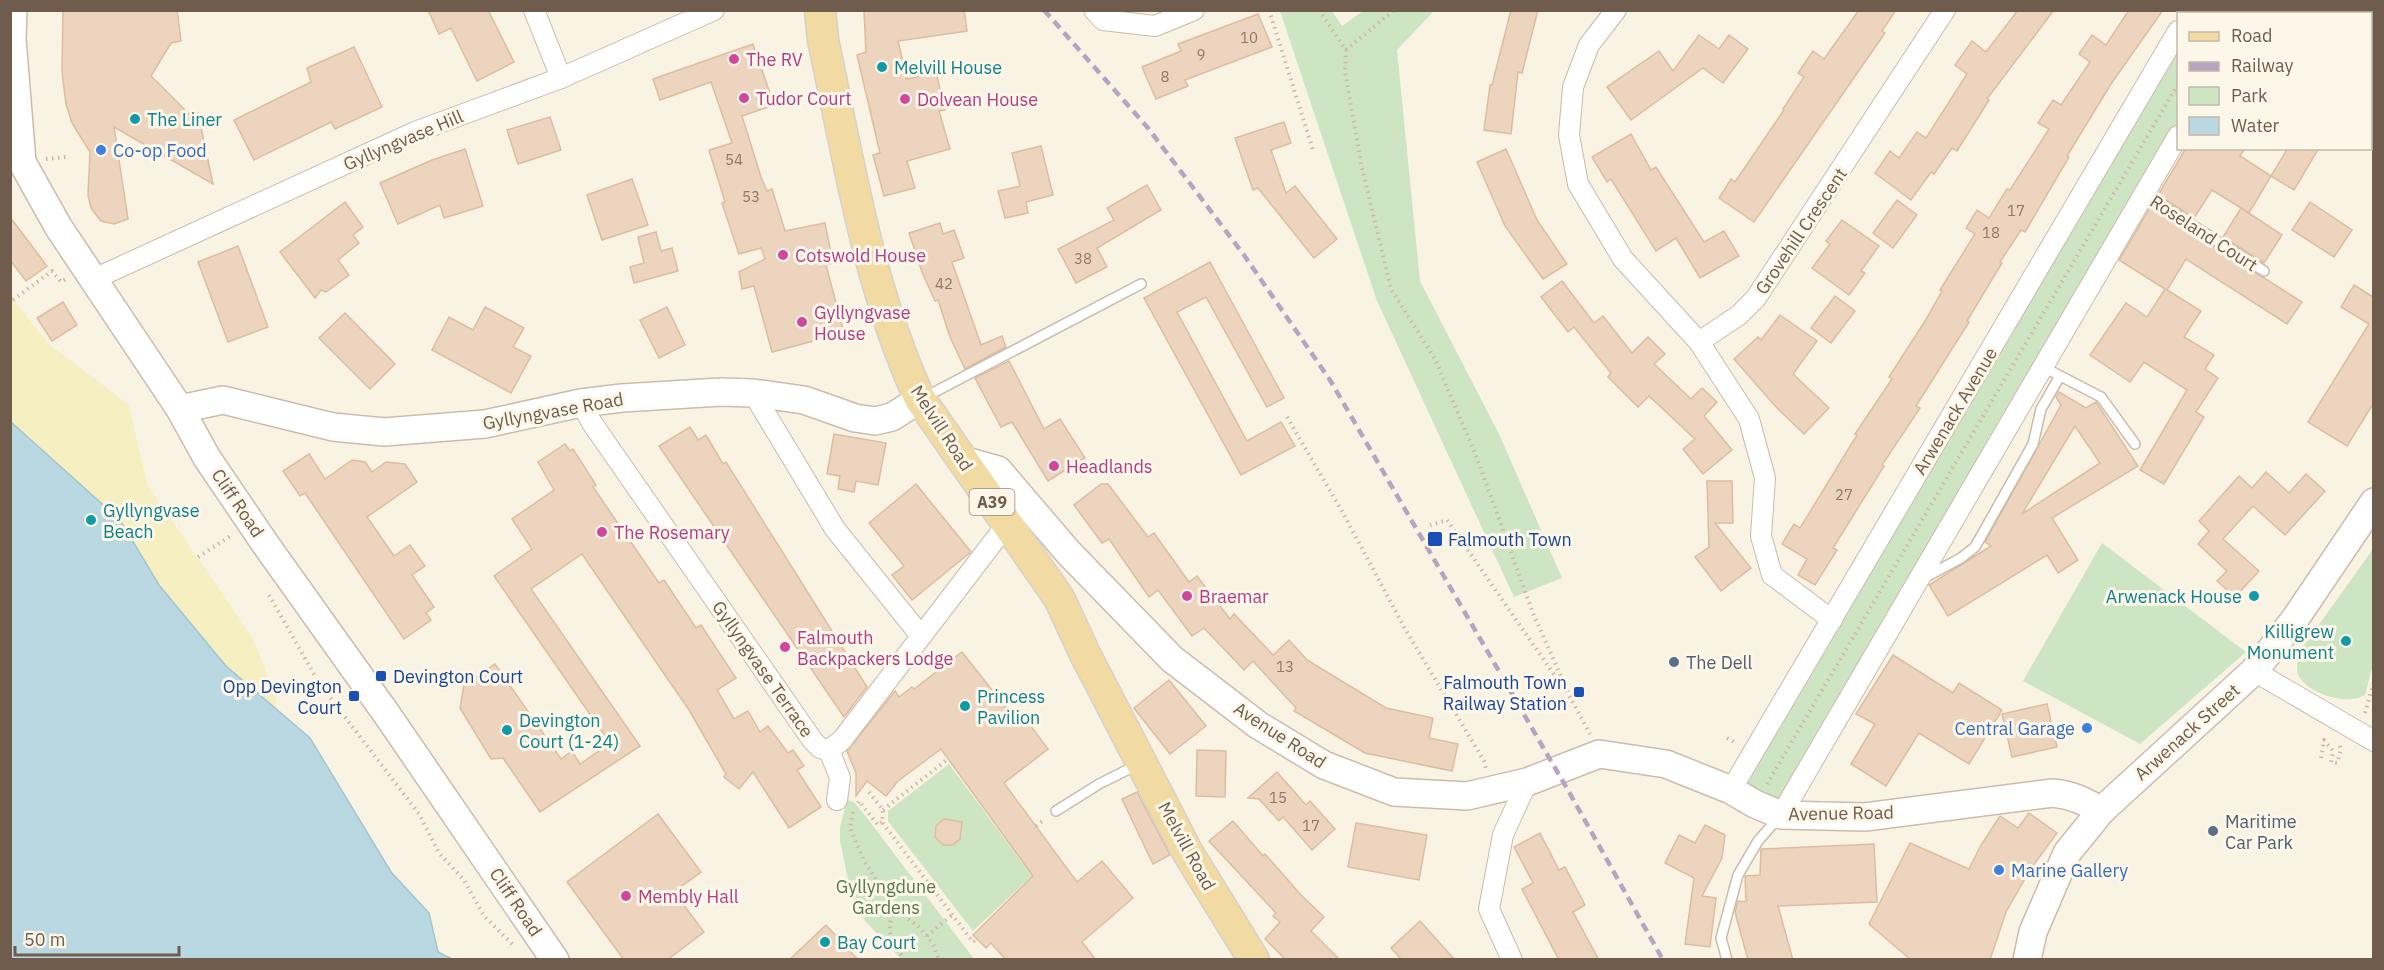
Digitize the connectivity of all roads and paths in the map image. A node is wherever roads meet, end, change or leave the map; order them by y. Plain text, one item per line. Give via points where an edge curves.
1 (13, 10) edge
2 (534, 10) edge
3 (714, 10) edge
4 (820, 10) edge
5 (1094, 10) edge
6 (1269, 10) edge
7 (1319, 10) edge
8 (1394, 10) edge
9 (1616, 10) edge
10 (1946, 10) edge
11 (1190, 11) edge
12 (2177, 33) edge
13 (1346, 50) junction
14 (561, 78) junction
15 (2177, 86) edge
16 (2177, 138) edge
17 (1314, 153) dead end
18 (2145, 194) junction
19 (2264, 271) dead end
20 (67, 278) dead end
21 (94, 279) junction
22 (1141, 284) dead end
23 (13, 300) dead end
24 (1699, 342) junction
25 (2052, 371) junction
26 (753, 393) junction
27 (920, 399) junction
28 (581, 403) junction
29 (180, 409) junction
30 (1287, 417) dead end
31 (2135, 444) dead end
32 (962, 460) junction
33 (2373, 502) edge
34 (1007, 524) junction
35 (1431, 525) dead end
36 (234, 534) dead end
37 (198, 557) dead end
38 (1918, 581) junction
39 (1832, 620) junction
40 (921, 636) junction
41 (2254, 671) junction
42 (2373, 682) edge
43 (1570, 697) junction
44 (2342, 722) junction
45 (2366, 737) edge
46 (829, 750) junction
47 (1599, 754) junction
48 (2321, 758) dead end
49 (948, 759) dead end
50 (1142, 763) junction
51 (1527, 782) junction
52 (1492, 790) junction
53 (1731, 790) junction
54 (869, 792) dead end
55 (837, 800) dead end
56 (1755, 804) junction
57 (883, 810) junction
58 (1056, 811) dead end
59 (2101, 811) junction
60 (1781, 815) junction
61 (882, 822) junction
62 (896, 910) junction
63 (952, 915) junction
64 (927, 936) junction
65 (977, 939) dead end
66 (903, 957) dead end
67 (555, 960) edge
68 (939, 960) edge
69 (1254, 960) edge
70 (1512, 960) edge
71 (1727, 960) edge
72 (2027, 960) edge

1 - 21 street, Cliff Road via 22,162 59,228
2 - 14 street
3 - 14 street, Gyllyngvase Hill
4 - 27 main road, Melvill Road / A39 via 823,40 877,284
5 - 11 street via 1103,20 1155,26
6 - 17 path
7 - 13 path
8 - 13 path
9 - 24 street via 1589,45 1573,87 1569,135 1578,184 1623,259
10 - 24 street, Grovehill Crescent via 1756,298 1739,315
12 - 39 street, Arwenack Avenue
13 - 43 path via 1345,72 1362,168 1391,289 1435,359 1477,458 1533,613
14 - 21 street, Gyllyngvase Hill via 415,132
15 - 56 path, Arwenack Avenue
16 - 18 street
18 - 19 lane, Roseland Court
18 - 25 street
20 - 23 path via 60,282 52,272
21 - 29 street, Cliff Road
22 - 27 lane
24 - 39 street via 1749,419 1765,478 1761,536 1772,575
25 - 31 lane via 2101,397
25 - 38 street
25 - 38 lane via 2033,444 1975,547
26 - 27 street, Gyllyngvase Road via 804,400 875,422 892,417
26 - 28 street, Gyllyngvase Road
26 - 40 street via 835,529
27 - 32 main road, Melvill Road / A39
28 - 29 street, Gyllyngvase Road via 485,424 384,432 333,427 223,400
28 - 46 street, Gyllyngvase Terrace via 813,741
29 - 67 street, Cliff Road via 207,458
30 - 52 path via 1484,761
32 - 34 main road, Melvill Road / A39
32 - 52 street, Avenue Road via 998,470 1068,552 1172,659 1268,731 1324,765 1394,792 1467,796
33 - 41 street, Arwenack Street via 2295,619
34 - 40 street, Gyllyngvase Terrace
34 - 50 main road, Melvill Road / A39 via 1059,598
35 - 43 path via 1447,520
36 - 37 path
38 - 60 street
39 - 53 street, Arwenack Avenue
40 - 46 street, Gyllyngvase Terrace via 842,740
41 - 44 street
41 - 59 street, Arwenack Street
42 - 45 path
43 - 47 path
44 - 45 street
44 - 48 path via 2335,738 2341,748 2337,763 2331,762 2333,751 2324,740
46 - 55 street via 840,778
47 - 51 street, Avenue Road
47 - 53 street, Avenue Road via 1666,764
49 - 57 path
50 - 58 lane
50 - 69 main road, Melvill Road / A39 via 1188,853
51 - 52 street, Avenue Road
51 - 70 street via 1503,835 1489,909
53 - 56 street, Avenue Road
54 - 57 path
56 - 60 street, Avenue Road
57 - 61 path
59 - 60 street, Avenue Road via 2082,799 2053,794 1865,817
59 - 72 street, Arwenack Street via 2067,853 2033,932
60 - 71 lane via 1758,841 1738,875 1721,938
61 - 62 path via 878,825 859,801 850,828 864,861
61 - 63 path
62 - 64 path
62 - 66 path via 889,931
63 - 64 path
63 - 65 path via 974,942
64 - 68 path

